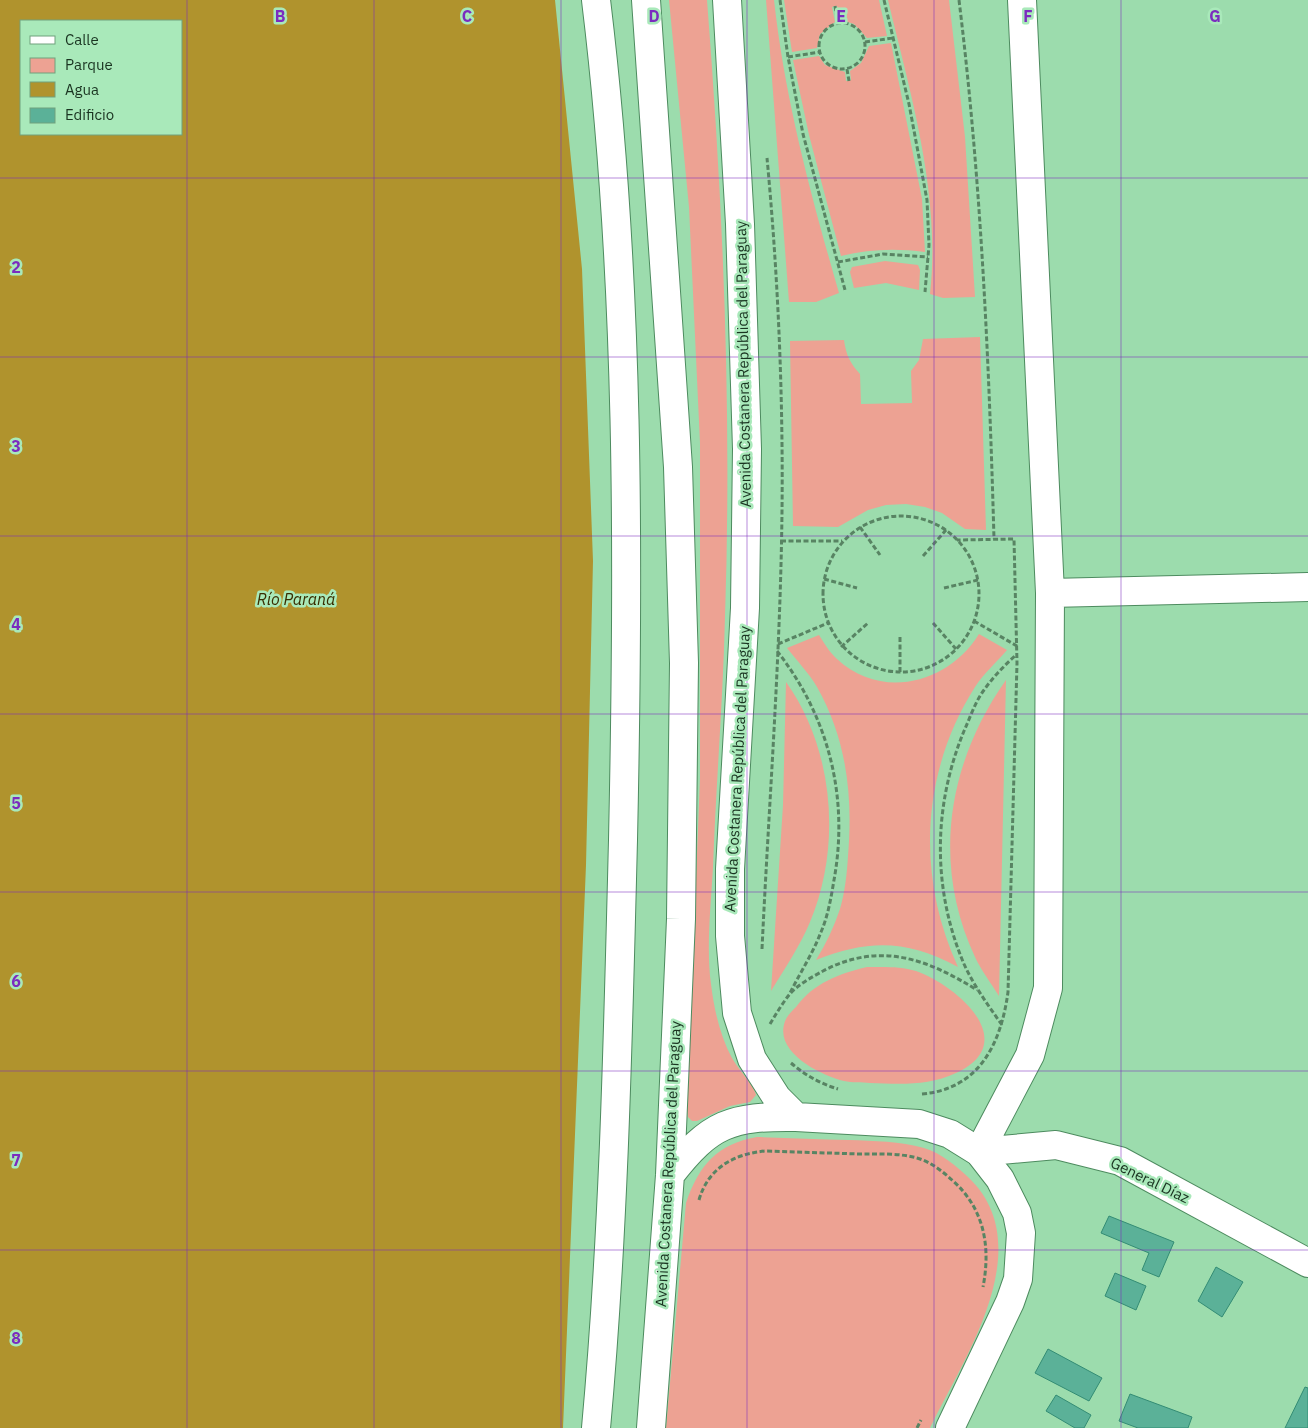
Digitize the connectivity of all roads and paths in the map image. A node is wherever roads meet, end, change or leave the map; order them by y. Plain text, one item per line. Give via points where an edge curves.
1 (596, 0) edge
2 (646, 0) edge
3 (727, 0) edge
4 (780, 0) edge
5 (884, 0) edge
6 (959, 0) edge
7 (1022, 0) edge
8 (835, 6) dead end
9 (838, 23) junction
10 (893, 38) junction
11 (865, 42) junction
12 (820, 52) junction
13 (788, 57) junction
14 (847, 69) junction
15 (849, 81) dead end
16 (928, 257) junction
17 (838, 262) junction
18 (845, 290) dead end
19 (925, 292) dead end
20 (860, 527) junction
21 (946, 530) junction
22 (994, 539) junction
23 (957, 540) junction
24 (780, 541) dead end
25 (843, 541) junction
26 (880, 555) dead end
27 (923, 556) dead end
28 (824, 579) junction
29 (978, 580) junction
30 (1308, 587) edge
31 (857, 588) dead end
32 (944, 588) dead end
33 (1050, 593) junction
34 (974, 621) junction
35 (828, 623) junction
36 (868, 623) dead end
37 (933, 623) dead end
38 (900, 637) dead end
39 (778, 644) dead end
40 (842, 646) junction
41 (1017, 646) junction
42 (956, 649) junction
43 (778, 651) dead end
44 (1017, 653) junction
45 (900, 672) junction
46 (765, 890) dead end
47 (762, 959) dead end
48 (978, 991) junction
49 (790, 993) junction
50 (765, 1021) dead end
51 (1002, 1025) junction
52 (789, 1062) dead end
53 (844, 1090) dead end
54 (914, 1094) dead end
55 (796, 1117) junction
56 (979, 1152) junction
57 (670, 1175) junction
58 (697, 1208) dead end
59 (1308, 1263) edge
60 (982, 1289) dead end
61 (921, 1419) dead end
62 (596, 1428) edge
63 (652, 1428) edge
64 (917, 1428) edge
65 (950, 1428) edge

1 - 62 street via 619,276 628,533 613,1185 607,1307
2 - 57 street, Avenida Costanera República del Paraguay via 678,467 684,663 681,919
3 - 55 street, Avenida Costanera República del Paraguay via 740,224 748,449 745,608 730,869 730,936 737,1013 752,1059 778,1098
4 - 13 path
5 - 10 path
6 - 22 path via 986,297
7 - 33 street
8 - 9 path
9 - 11 path via 852,25
9 - 12 path via 821,37
10 - 11 path
10 - 16 path via 927,200
11 - 14 path via 859,62
12 - 13 path
12 - 14 path via 827,64
13 - 17 path via 803,134
14 - 15 path
16 - 17 path via 883,254
16 - 19 path
17 - 18 path
20 - 21 path via 881,518 903,516 926,520
20 - 25 path
20 - 26 path
21 - 23 path
21 - 27 path
22 - 23 path
22 - 41 path via 1014,539
23 - 29 path via 967,552
24 - 25 path
25 - 28 path via 831,559
28 - 31 path
28 - 35 path via 822,601
29 - 32 path
29 - 34 path via 979,601
30 - 33 street
33 - 56 street via 1048,988 1030,1055
34 - 41 path
34 - 42 path
35 - 39 path
35 - 40 path
36 - 40 path
37 - 42 path
38 - 45 path
40 - 45 path via 865,664
41 - 44 path
42 - 45 path via 921,670
43 - 49 path via 811,700 834,766 839,800 840,831 831,901 822,932
44 - 48 path via 982,692 970,716 947,784 942,818 940,856 946,910 964,964
44 - 51 path via 1008,992
46 - 47 path
48 - 49 path via 934,965 912,959 872,956 833,965
48 - 51 path
49 - 50 path via 767,1029
51 - 54 path via 989,1055 977,1070 940,1092
52 - 53 path via 825,1085
55 - 56 street via 919,1124 950,1134
55 - 57 street via 758,1117 730,1122 706,1135 690,1149
56 - 59 street, General Díaz via 1056,1145 1120,1161
56 - 65 street via 1000,1180 1017,1213 1021,1233 1018,1279
57 - 63 street, Avenida Costanera República del Paraguay
58 - 60 path via 700,1194 713,1174 745,1153 883,1154 918,1158 940,1169 963,1190 978,1211 985,1234 987,1264
61 - 64 path

